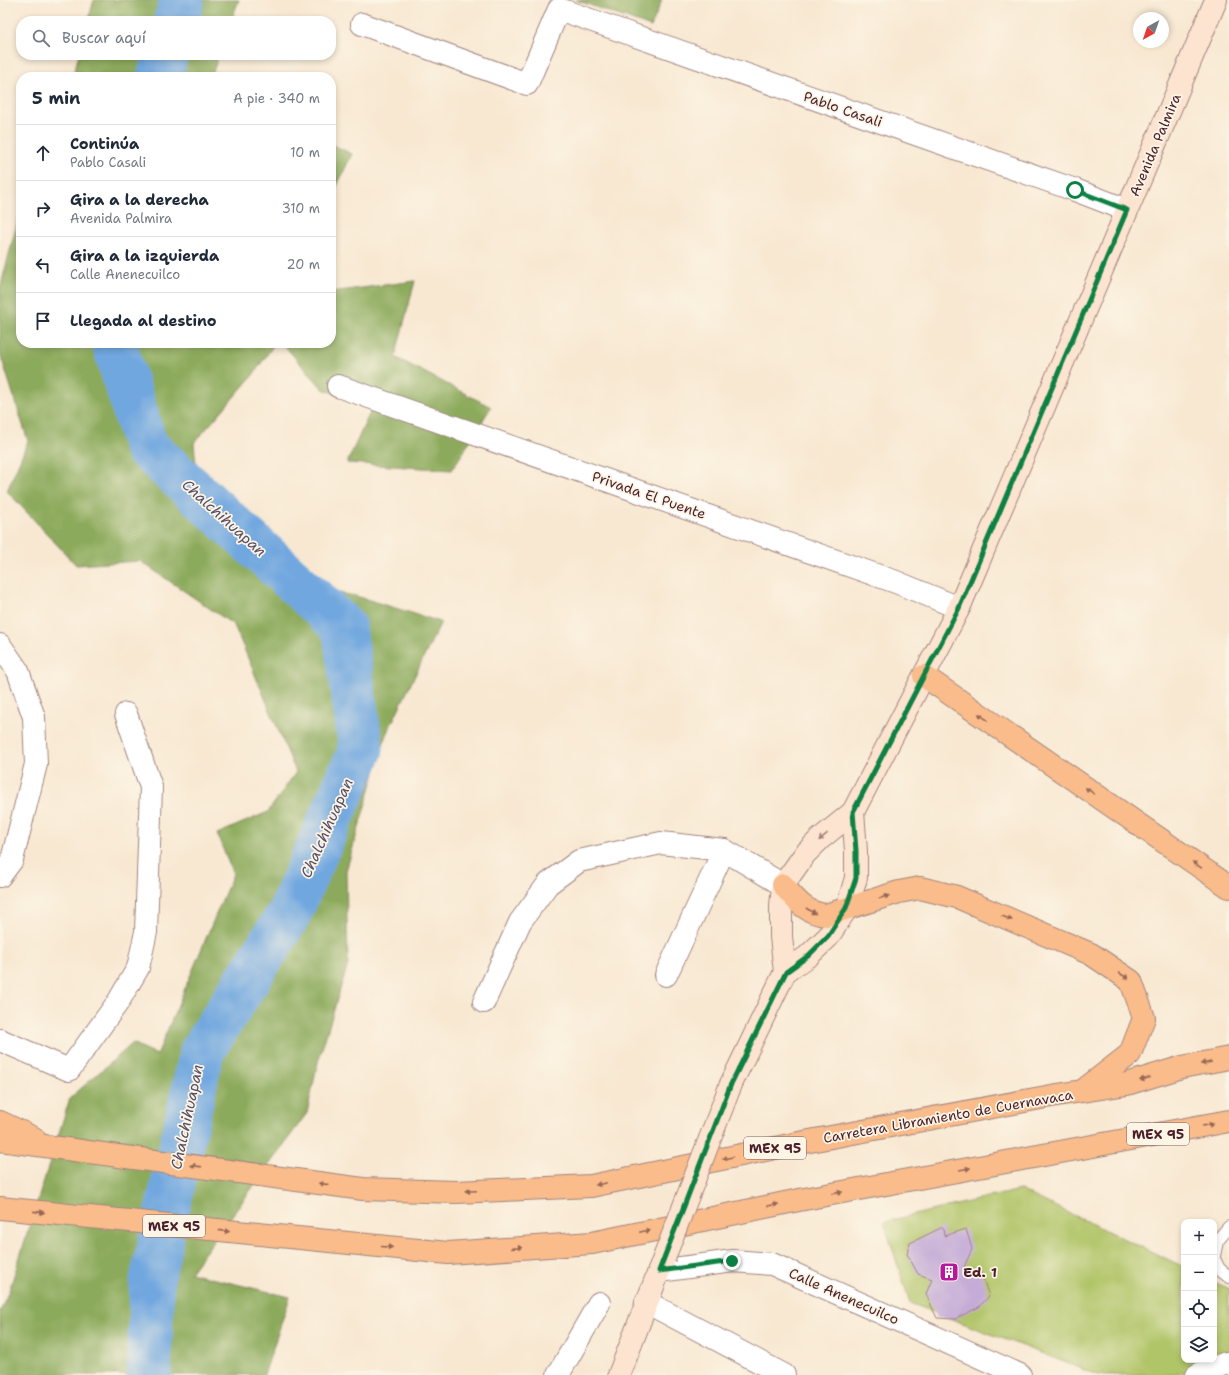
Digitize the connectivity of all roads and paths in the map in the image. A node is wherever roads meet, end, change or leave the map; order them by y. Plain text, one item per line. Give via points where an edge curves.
1 (1216, 0) edge
2 (362, 24) dead end
3 (1127, 210) junction
4 (338, 386) dead end
5 (959, 608) junction
6 (0, 645) edge
7 (924, 676) junction
8 (126, 714) dead end
9 (853, 812) junction
10 (724, 850) junction
11 (0, 876) edge
12 (783, 885) junction
13 (1229, 887) edge
14 (846, 908) junction
15 (786, 972) junction
16 (666, 975) dead end
17 (484, 1002) dead end
18 (0, 1040) edge
19 (1229, 1058) edge
20 (1082, 1091) junction
21 (1229, 1121) edge
22 (0, 1122) edge
23 (0, 1140) edge
24 (55, 1147) junction
25 (0, 1208) edge
26 (1229, 1227) edge
27 (1214, 1255) edge
28 (661, 1265) junction
29 (1217, 1266) edge
30 (1229, 1277) edge
31 (646, 1302) junction
32 (599, 1303) dead end
33 (1229, 1364) edge
34 (558, 1375) edge
35 (619, 1375) edge
36 (784, 1375) edge
37 (1020, 1375) edge
38 (1197, 1375) edge

1 - 3 main road, Avenida Palmira
2 - 3 street, Pablo Casali via 527,84 559,10
3 - 5 main road, Avenida Palmira
4 - 5 street, Privada El Puente via 896,582
5 - 7 main road, Avenida Palmira
6 - 11 street via 18,672 34,717 36,764 12,860
7 - 9 main road, Avenida Palmira
13 -> 7 highway
8 - 18 street via 151,787 146,932 138,968 118,1002 69,1070
9 -> 12 main road, Avenida Palmira via 820,838
9 - 14 main road via 856,878
10 - 12 street
10 - 16 street
10 - 17 street via 661,844 579,861 548,884 520,922
12 -> 14 highway via 801,905 816,914 826,915
12 - 15 main road, Avenida Palmira via 781,937
14 - 15 main road via 828,936 808,956
14 -> 20 highway via 920,888 957,896 1091,954 1131,981 1144,1018 1130,1054
15 - 28 main road, bridge via 731,1084
19 -> 20 highway, Carretera Libramiento de Cuernavaca / MEX 95 via 1127,1084
20 -> 24 highway, Carretera Libramiento de Cuernavaca / MEX 95 via 799,1143 590,1186 456,1192 363,1189
25 -> 21 highway, MEX 95 via 448,1253 592,1242 799,1200
22 - 24 highway
23 - 24 highway, Carretera Libramiento de Cuernavaca / MEX 95
26 - 27 lane via 1217,1241
28 - 31 main road
28 - 37 street, Calle Anenecuilco via 732,1261 772,1264
29 - 30 lane
31 - 35 main road
31 - 36 street
32 - 34 street
33 - 38 street

